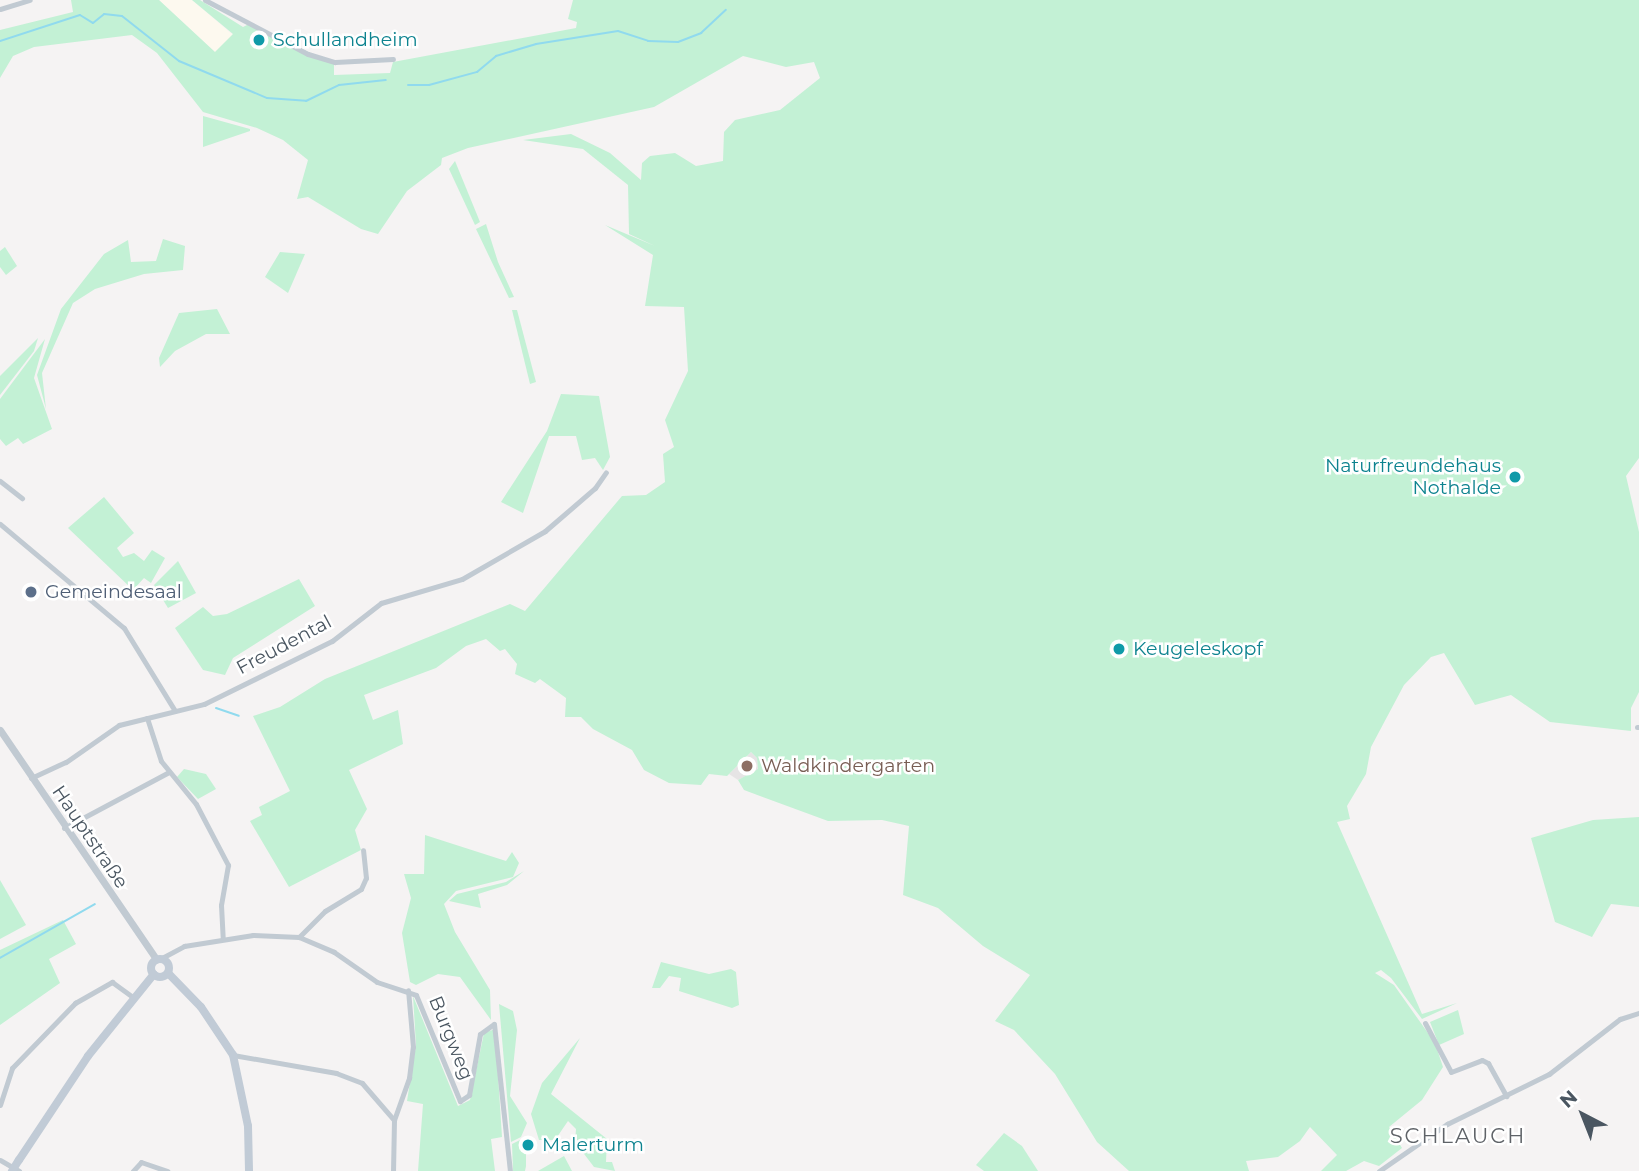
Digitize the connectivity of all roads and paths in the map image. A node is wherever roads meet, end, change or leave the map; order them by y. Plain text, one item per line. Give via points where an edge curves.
1 (30, 0) edge
2 (205, 0) edge
3 (0, 9) edge
4 (393, 59) dead end
5 (606, 472) dead end
6 (0, 481) edge
7 (22, 498) dead end
8 (0, 524) edge
9 (175, 711) junction
10 (147, 718) junction
11 (0, 730) edge
12 (169, 772) junction
13 (31, 778) junction
14 (64, 828) junction
15 (363, 850) dead end
16 (299, 937) junction
17 (223, 939) junction
18 (157, 960) junction
19 (169, 973) junction
20 (153, 974) junction
21 (408, 990) junction
22 (133, 997) junction
23 (1639, 1013) edge
24 (1425, 1023) dead end
25 (233, 1055) junction
26 (1506, 1096) junction
27 (0, 1105) edge
28 (394, 1120) junction
29 (0, 1160) edge
30 (12, 1171) edge
31 (19, 1171) edge
32 (133, 1171) edge
33 (167, 1171) edge
34 (249, 1171) edge
35 (393, 1171) edge
36 (510, 1171) edge
37 (1379, 1171) edge

1 - 3 street
2 - 4 street via 308,54 335,62
5 - 9 street, Freudental via 595,488 524,545 514,546 456,582 381,603 332,641 204,705
6 - 7 street
8 - 9 street via 124,628
9 - 10 street, Freudental
10 - 12 street via 155,748
10 - 13 street, Freudental via 119,725 66,762
11 - 13 street, Hauptstraße
12 - 14 street
12 - 17 street via 196,804 228,865 221,905
13 - 14 street, Hauptstraße
14 - 18 street, Hauptstraße
15 - 16 street via 366,878 361,889 325,911
16 - 17 street, Burgweg
16 - 21 street, Burgweg via 334,952 377,982
17 - 18 street, Burgweg via 171,950
18 - 19 main road via 167,962
18 - 20 main road
19 - 20 main road via 162,978
19 - 25 main road via 208,1016
20 - 22 main road
21 - 28 street via 412,1058
21 - 36 street, Burgweg via 416,995 431,1025 460,1101 469,1095 480,1034 489,1024 498,1026
22 - 27 street via 112,982 75,1003 12,1068
22 - 30 main road, bridge
23 - 26 street via 1620,1019 1549,1074
24 - 26 street via 1451,1072 1482,1060 1489,1063
25 - 28 street via 355,1080 383,1102
25 - 34 main road via 248,1126
26 - 37 street via 1447,1124
28 - 35 street
29 - 31 street
32 - 33 street via 141,1162

